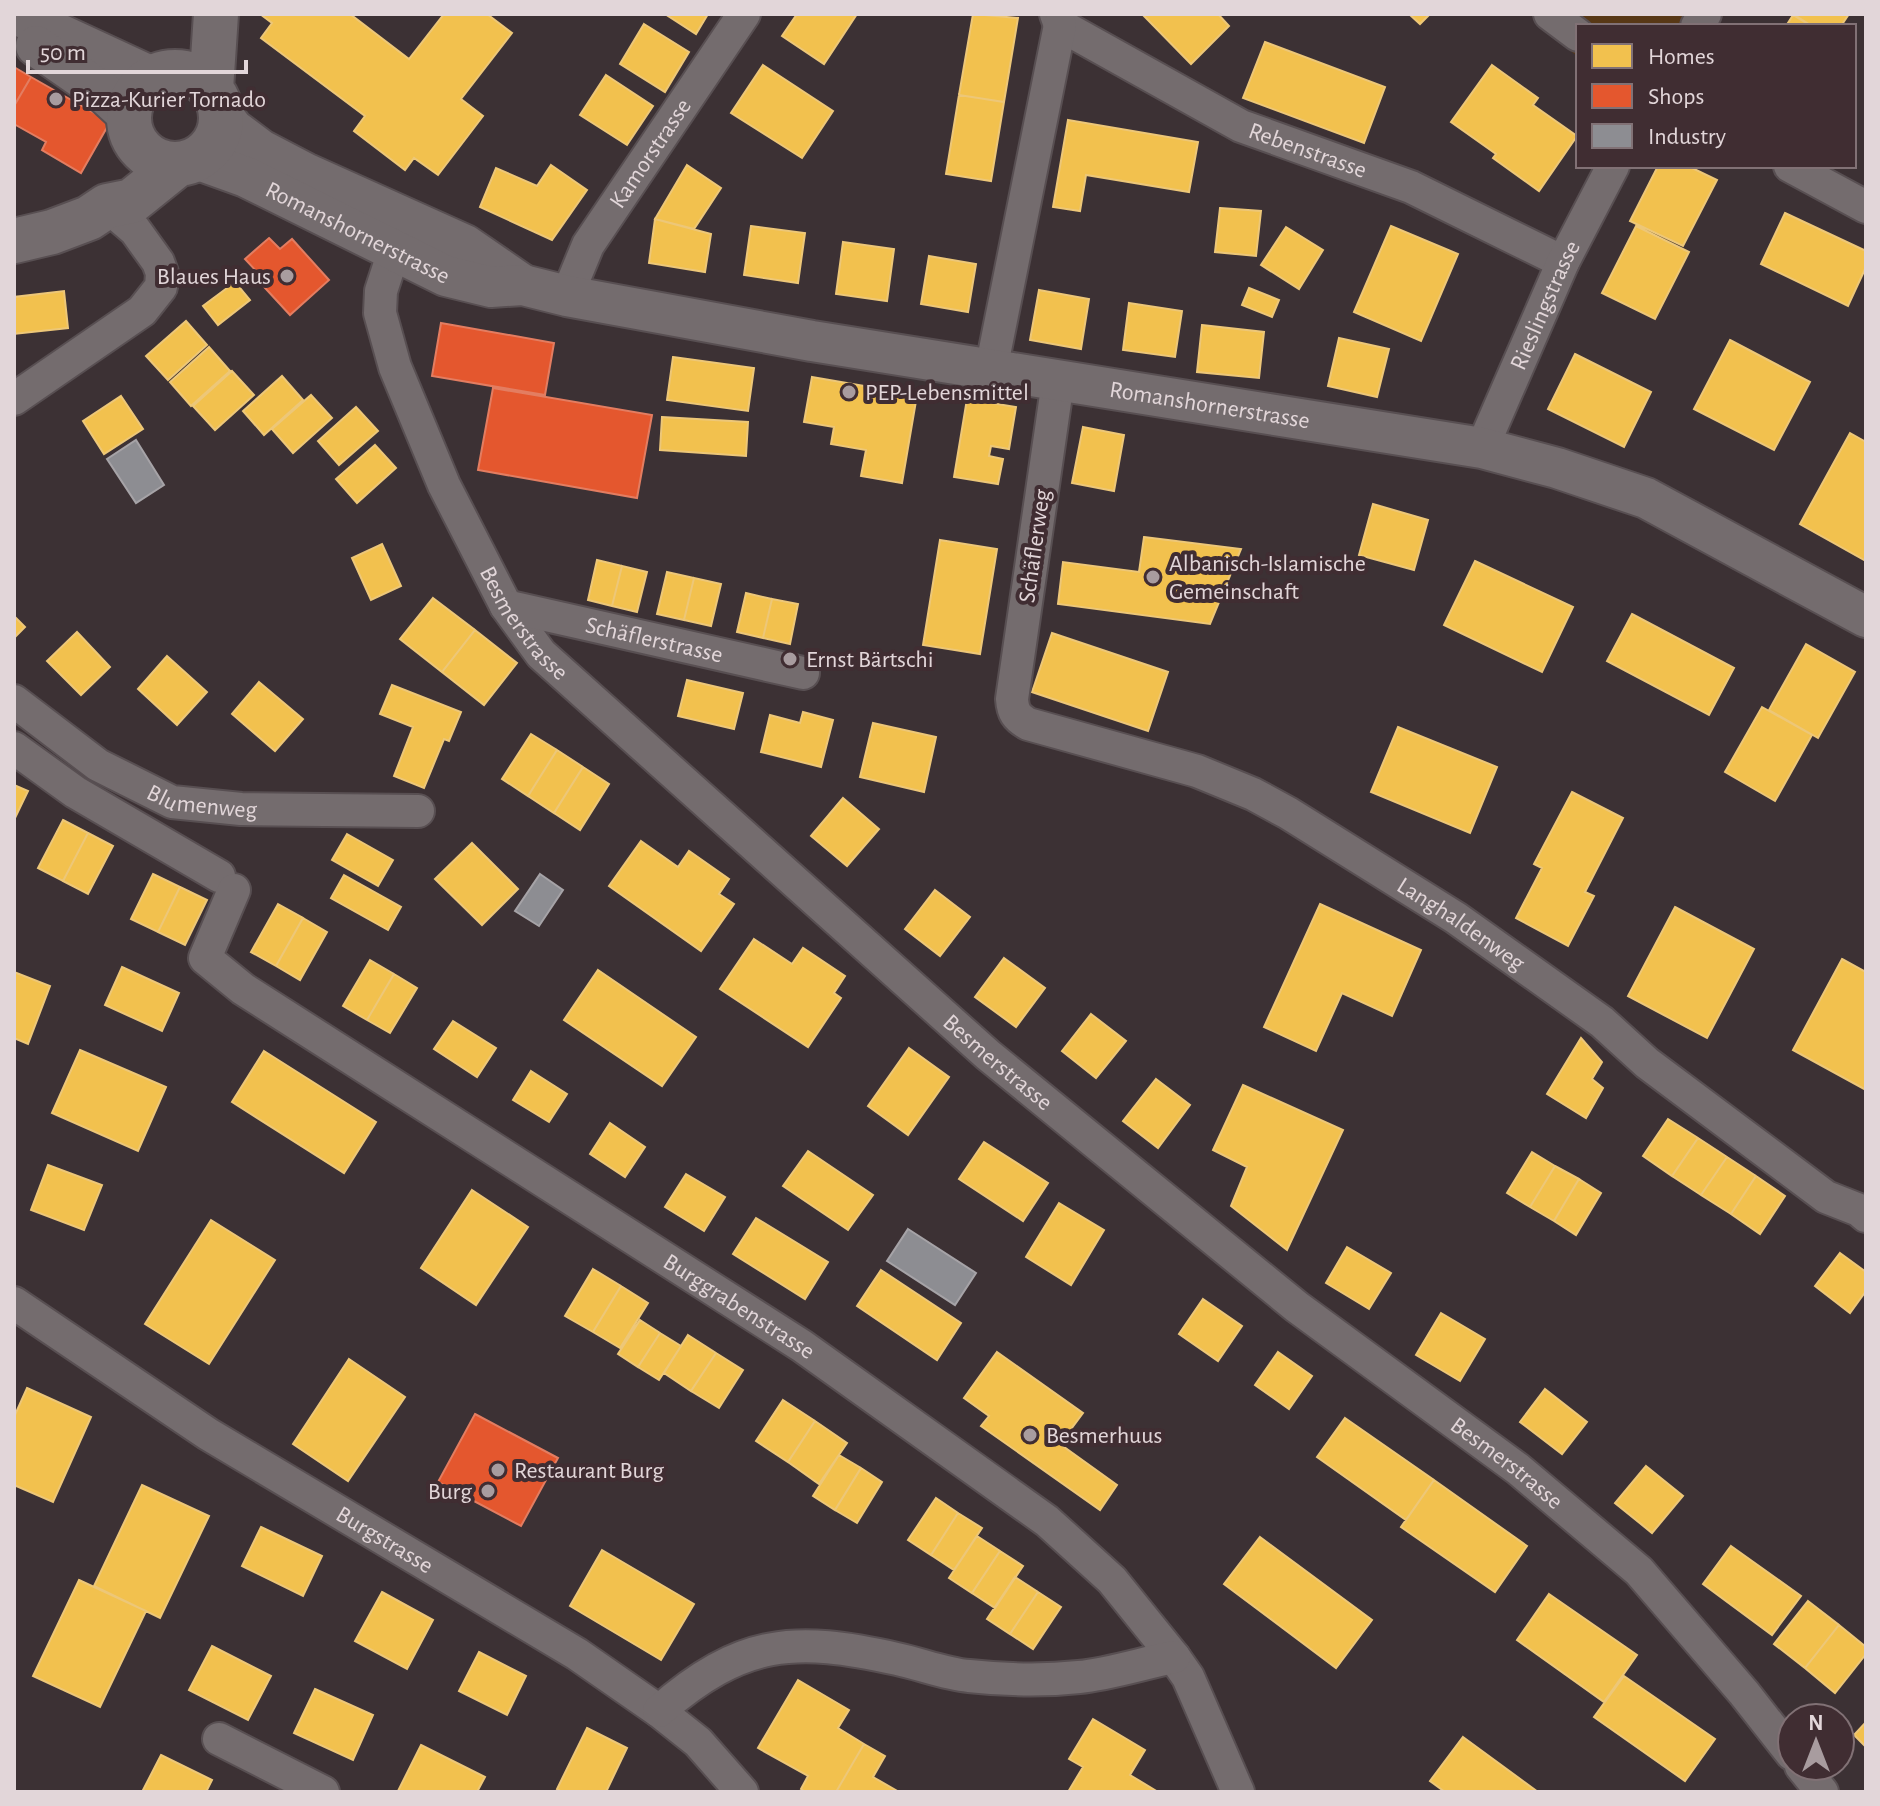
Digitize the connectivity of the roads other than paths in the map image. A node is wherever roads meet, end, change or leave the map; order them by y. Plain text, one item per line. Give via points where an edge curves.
1 (16, 14) edge
2 (192, 14) edge
3 (216, 14) edge
4 (744, 14) edge
5 (1550, 14) edge
6 (1058, 20) edge
7 (14, 29) edge
8 (1576, 34) edge
9 (161, 75) junction
10 (216, 101) junction
11 (132, 128) junction
12 (187, 162) junction
13 (1612, 168) edge
14 (1794, 168) edge
15 (107, 206) junction
16 (1866, 207) edge
17 (400, 234) junction
18 (14, 241) edge
19 (1563, 262) junction
20 (567, 296) junction
21 (991, 370) junction
22 (1058, 381) junction
23 (14, 399) edge
24 (1482, 448) junction
25 (506, 606) junction
26 (1866, 617) edge
27 (803, 673) dead end
28 (14, 701) edge
29 (1013, 711) joint
30 (14, 748) edge
31 (418, 811) dead end
32 (1866, 1216) edge
33 (14, 1303) edge
34 (1174, 1657) junction
35 (659, 1711) junction
36 (1776, 1734) edge
37 (219, 1739) dead end
38 (323, 1792) edge
39 (742, 1792) edge
40 (1238, 1792) edge

1 - 9 street
2 - 9 main road
3 - 10 main road
4 - 20 street, Kamorstrasse via 588,245
5 - 8 street
6 - 19 street, Rebenstrasse via 1241,126 1411,187
6 - 21 street, Rebenstrasse
7 - 11 street via 87,80
9 - 10 main road via 202,80
9 - 11 main road via 134,98
10 - 12 main road via 221,127 216,140 207,152
10 - 17 street, Romanshornerstrasse via 233,129 261,150
11 - 12 main road via 153,158
11 - 15 main road via 131,152 110,182
12 - 15 main road via 132,201
12 - 17 street, Romanshornerstrasse via 246,177
13 - 19 street, Rieslingstrasse
14 - 16 street
15 - 18 main road via 77,223
15 - 23 street via 135,230 158,262 161,287 142,311
17 - 20 street, Romanshornerstrasse via 465,245 523,285
17 - 25 street, Besmerstrasse via 381,291 380,313 395,367 444,485
19 - 24 street, Rieslingstrasse
20 - 21 street, Romanshornerstrasse
21 - 22 street, Romanshornerstrasse
22 - 24 street, Romanshornerstrasse
22 - 29 street, Schäflerweg
24 - 26 street, Romanshornerstrasse via 1646,498
25 - 27 street, Schäflerstrasse
25 - 36 street, Besmerstrasse via 541,654 988,1055 1297,1307 1518,1469 1639,1571
28 - 31 street, Blumenweg via 98,765 172,802 241,809
29 - 32 street, Langhaldenweg via 1028,724 1197,771 1288,813 1456,918 1602,1022 1647,1063 1826,1197
30 - 34 street, Burggrabenstrasse via 75,792 226,883 205,958 214,966 256,998 802,1346 1047,1521 1112,1580
33 - 35 street, Burgstrasse via 208,1434 529,1624
34 - 35 street via 1082,1677 1026,1681 963,1676 828,1645 778,1646 731,1661 690,1684
34 - 40 street, Burggrabenstrasse via 1188,1677
35 - 39 street, Burgstrasse via 698,1742
37 - 38 street

